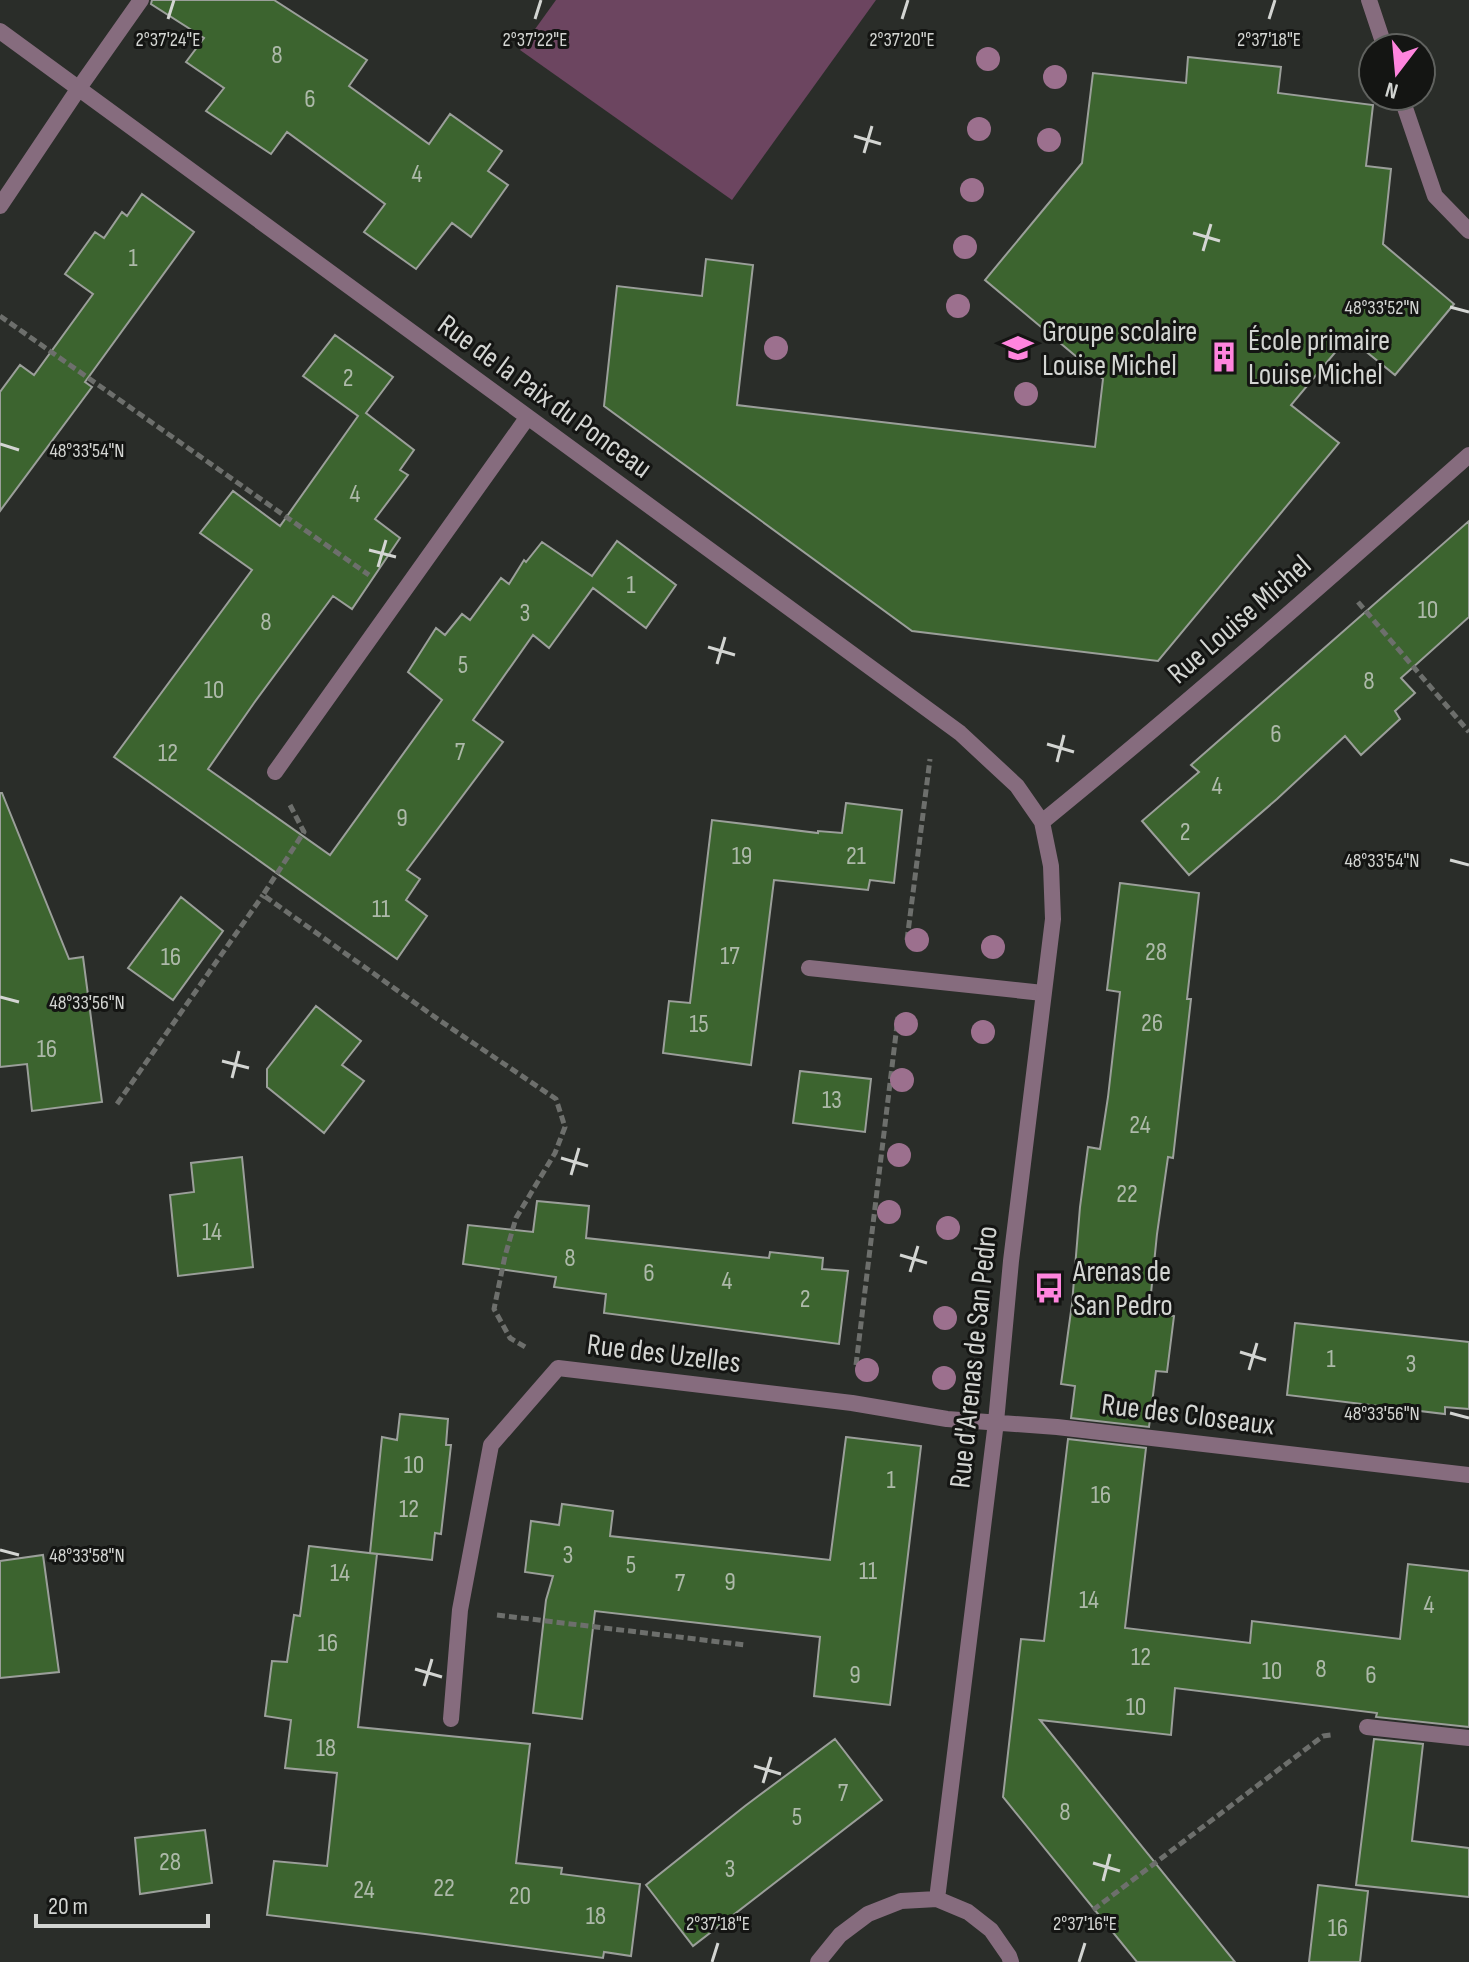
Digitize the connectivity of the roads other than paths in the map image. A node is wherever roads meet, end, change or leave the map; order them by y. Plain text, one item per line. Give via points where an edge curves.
1 (141, 0) edge
2 (1369, 0) edge
3 (0, 31) edge
4 (1380, 32) edge
5 (79, 88) junction
6 (1406, 112) edge
7 (0, 206) edge
8 (1469, 231) edge
9 (527, 418) junction
10 (1469, 455) edge
11 (275, 772) road end
12 (1042, 822) junction
13 (809, 968) dead end
14 (1043, 993) junction
15 (996, 1422) junction
16 (1469, 1475) edge
17 (451, 1719) dead end
18 (1367, 1727) road end
19 (1469, 1738) edge
20 (937, 1899) junction
21 (818, 1962) edge
22 (1011, 1962) edge

1 - 5 street
2 - 4 street
3 - 5 street, Rue de la Paix du Ponceau
5 - 7 street
5 - 9 street, Rue de la Paix du Ponceau
6 - 8 street via 1435,196
9 - 11 street
9 - 12 street, Rue de la Paix du Ponceau via 960,733 1017,786
10 - 12 street, Rue Louise Michel
12 - 14 street, Rue d'Arenas de San Pedro via 1053,919
13 - 14 street
14 - 15 street, Rue d'Arenas de San Pedro
15 - 16 street, Rue des Closeaux
15 - 17 street, Rue des Uzelles via 558,1368 491,1445 460,1610
15 - 20 street, Rue d'Arenas de San Pedro
18 - 19 street
20 - 21 street via 901,1901 868,1914 840,1935
20 - 22 street via 968,1912 991,1930

